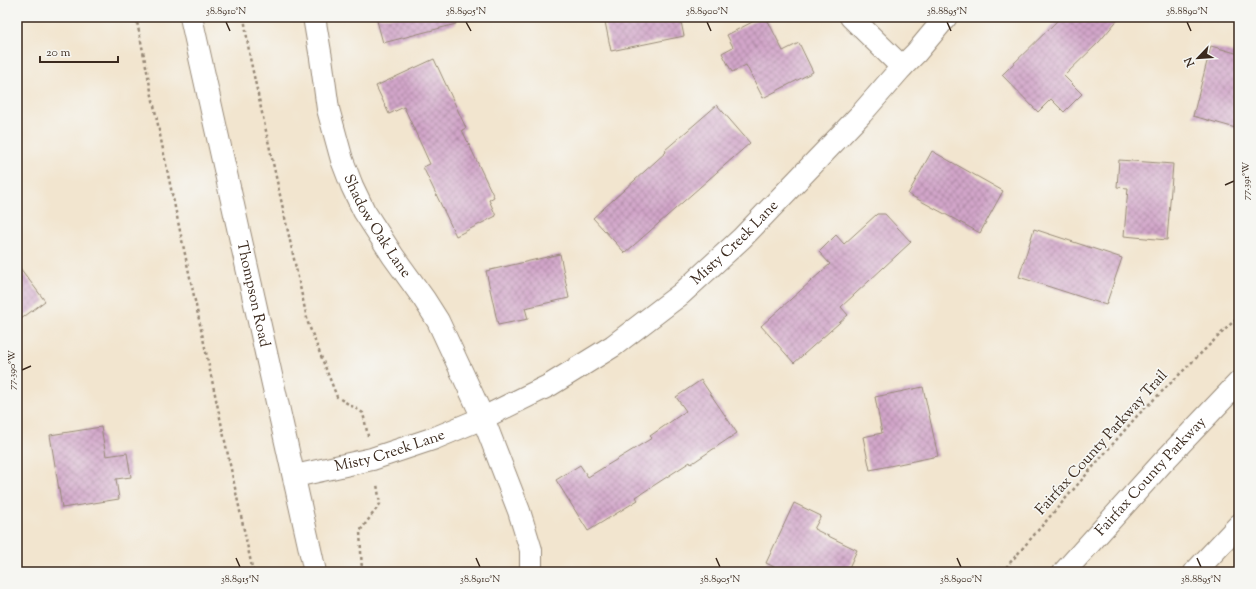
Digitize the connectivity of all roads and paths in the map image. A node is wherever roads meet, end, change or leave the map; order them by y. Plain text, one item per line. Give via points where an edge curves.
1 (136, 17) edge
2 (191, 17) edge
3 (244, 17) edge
4 (314, 17) edge
5 (851, 17) edge
6 (946, 17) edge
7 (902, 67) junction
8 (1239, 316) edge
9 (1239, 382) edge
10 (483, 418) junction
11 (372, 459) junction
12 (295, 476) junction
13 (1239, 525) edge
14 (253, 572) edge
15 (316, 572) edge
16 (362, 572) edge
17 (531, 572) edge
18 (1002, 572) edge
19 (1064, 572) edge
20 (1195, 572) edge

1 - 14 path
2 - 12 main road, Thompson Road
3 - 11 path via 252,66 308,322 337,397 363,413
4 - 10 main road, Shadow Oak Lane via 328,109 352,186 372,224 438,321
5 - 7 main road
6 - 7 main road, Misty Creek Lane
7 - 10 main road, Misty Creek Lane via 862,113 742,238 681,294 613,346 550,385
8 - 18 path, Fairfax County Parkway Trail via 1137,416
9 - 19 main road, Fairfax County Parkway
10 - 11 main road, Misty Creek Lane via 435,438
10 - 17 main road via 531,550
11 - 12 main road, Misty Creek Lane
11 - 16 path via 380,504 360,531
12 - 15 main road, Thompson Road
13 - 20 main road

